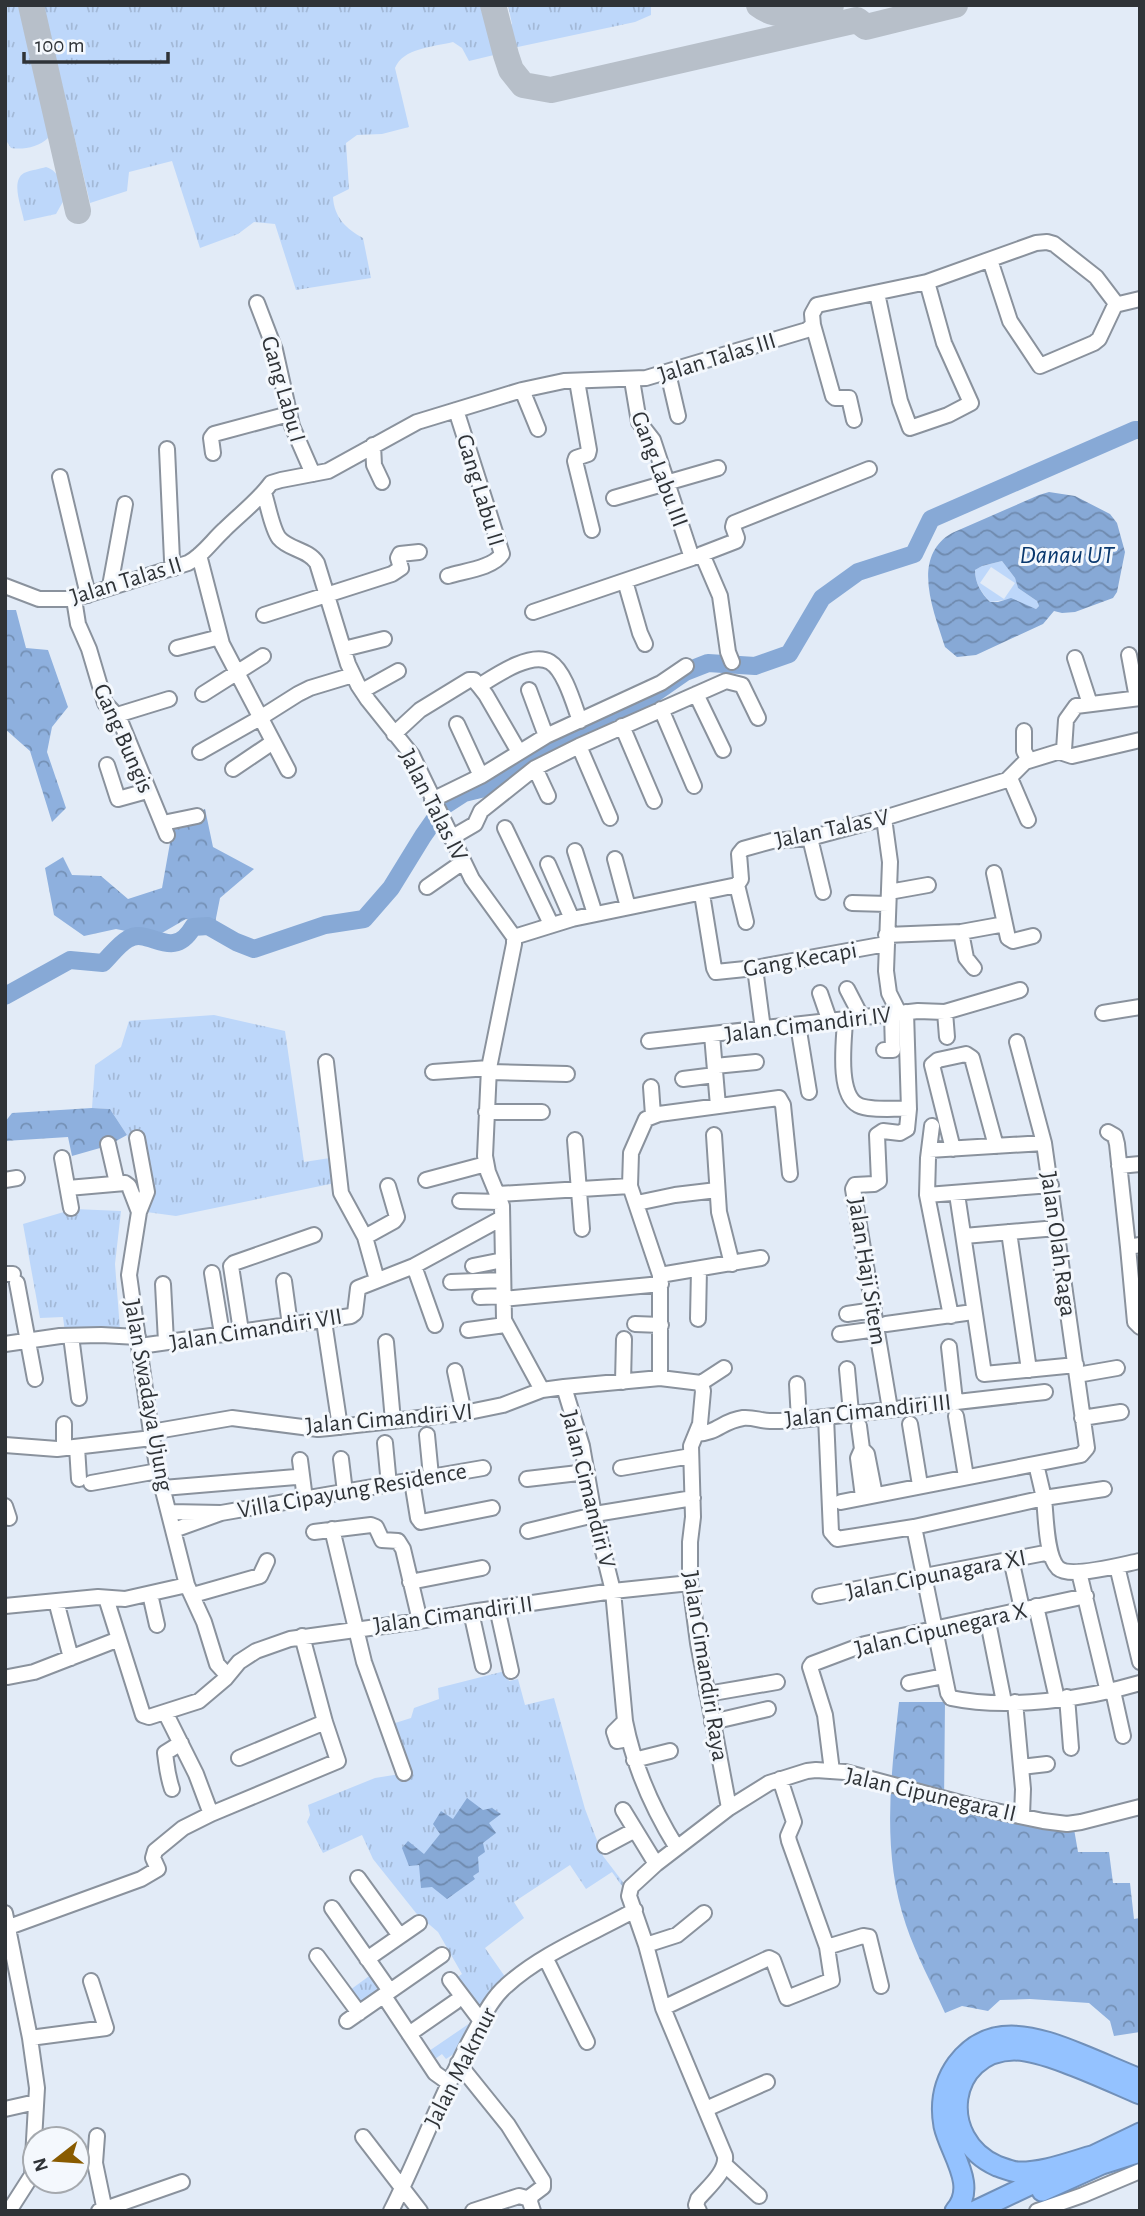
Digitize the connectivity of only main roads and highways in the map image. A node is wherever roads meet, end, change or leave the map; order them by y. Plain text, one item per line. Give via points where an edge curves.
1 (1140, 2079) edge
2 (1140, 2094) edge
3 (1140, 2133) edge
4 (1140, 2149) edge
5 (1097, 2160) junction
6 (1054, 2201) edge
7 (955, 2211) edge
8 (975, 2211) edge
9 (1000, 2211) edge

1 - 7 highway via 1035,2038 1015,2035 978,2044 956,2067 943,2096 944,2127 965,2192
2 - 5 highway via 1032,2052 1014,2050 986,2057 961,2087 958,2123 970,2147 985,2161 1015,2172
3 - 5 highway
4 - 5 highway
5 - 6 highway via 1073,2177
5 - 8 highway
6 - 9 highway

